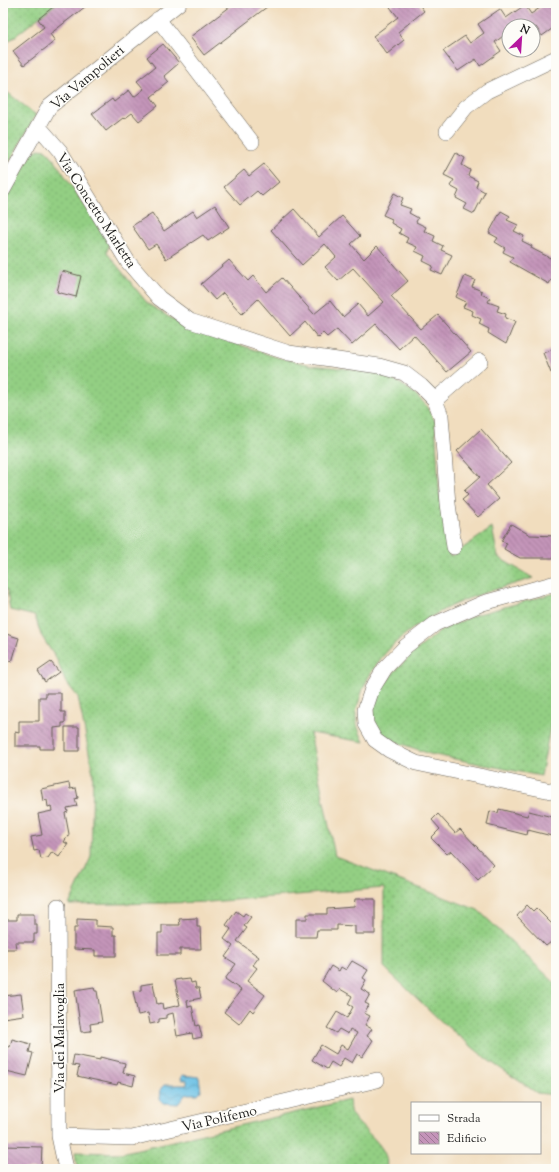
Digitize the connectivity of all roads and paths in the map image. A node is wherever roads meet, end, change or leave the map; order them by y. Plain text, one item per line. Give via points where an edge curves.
1 (180, 3) edge
2 (158, 19) junction
3 (556, 58) edge
4 (39, 126) junction
5 (448, 131) dead end
6 (252, 142) dead end
7 (3, 190) edge
8 (480, 361) dead end
9 (435, 400) junction
10 (454, 547) dead end
11 (556, 583) edge
12 (556, 792) edge
13 (58, 906) dead end
14 (377, 1080) dead end
15 (59, 1136) junction
16 (66, 1169) edge

1 - 2 street, Via Vampolieri
2 - 4 street, Via Vampolieri via 49,107
2 - 6 street
3 - 5 street via 487,91 466,106
4 - 7 street, Via Vampolieri
4 - 9 street, Via Concetto Marletta via 60,152 128,262 159,298 190,321 289,353 379,366 404,373
8 - 9 street
9 - 10 street, Via Concetto Marletta via 441,416
11 - 12 street via 483,603 435,624 406,646 385,668 372,689 365,710 366,724 375,740 416,763
13 - 15 street, Via dei Malavoglia
14 - 15 street, Via Polifemo via 132,1138
15 - 16 street, Via dei Malavoglia

